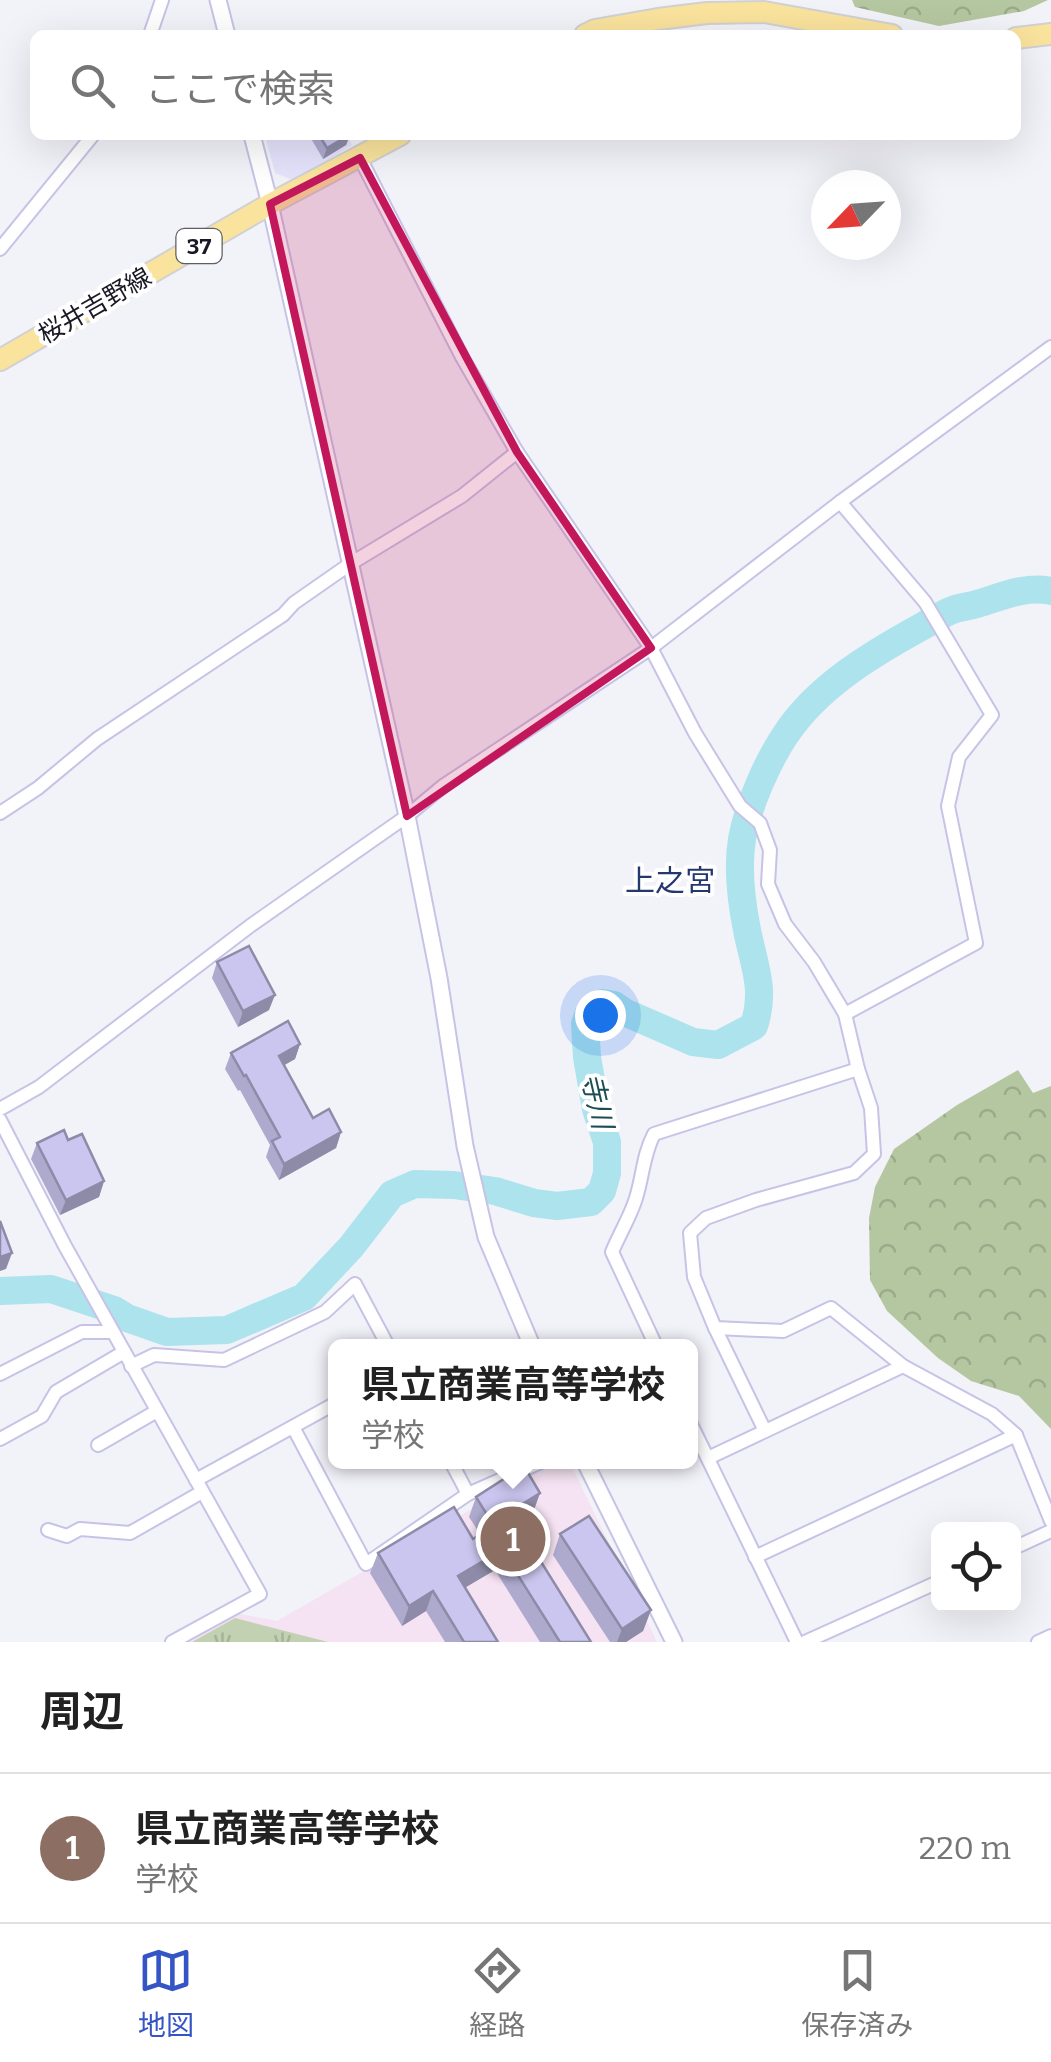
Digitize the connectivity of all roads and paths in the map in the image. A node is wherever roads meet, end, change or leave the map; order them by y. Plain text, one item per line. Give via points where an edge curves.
1 (162, 0) edge
2 (218, 0) edge
3 (152, 30) edge
4 (225, 30) edge
5 (595, 30) edge
6 (864, 30) edge
7 (1051, 34) edge
8 (1021, 37) edge
9 (89, 140) edge
10 (253, 140) edge
11 (391, 140) edge
12 (360, 158) junction
13 (270, 204) junction
14 (0, 249) edge
15 (1051, 348) edge
16 (0, 360) edge
17 (518, 452) junction
18 (840, 502) junction
19 (350, 564) junction
20 (651, 648) junction
21 (0, 813) edge
22 (407, 816) junction
23 (845, 1014) junction
24 (858, 1069) junction
25 (0, 1109) edge
26 (0, 1120) edge
27 (716, 1328) junction
28 (112, 1332) junction
29 (384, 1339) edge
30 (529, 1339) edge
31 (653, 1339) edge
32 (124, 1352) junction
33 (131, 1366) junction
34 (903, 1366) junction
35 (0, 1374) edge
36 (328, 1408) edge
37 (156, 1410) junction
38 (294, 1426) junction
39 (765, 1431) junction
40 (1016, 1435) junction
41 (698, 1438) edge
42 (0, 1439) edge
43 (98, 1445) dead end
44 (708, 1458) junction
45 (455, 1469) edge
46 (525, 1469) edge
47 (588, 1469) edge
48 (199, 1486) junction
49 (468, 1494) junction
50 (1051, 1521) edge
51 (48, 1530) dead end
52 (1051, 1531) edge
53 (1021, 1545) edge
54 (756, 1557) junction
55 (931, 1585) edge
56 (1051, 1636) edge
57 (172, 1642) edge
58 (674, 1642) edge
59 (796, 1642) edge
60 (805, 1642) edge
61 (1038, 1642) edge

1 - 3 street
2 - 4 street
5 - 6 main road via 706,13 764,12
7 - 8 main road
9 - 14 street
10 - 13 street
11 - 12 main road, 桜井吉野線 / 37
12 - 13 main road, 桜井吉野線 / 37
12 - 17 street
13 - 16 main road, 桜井吉野線 / 37
13 - 19 street
15 - 18 street
17 - 19 street via 462,496
17 - 20 street
18 - 20 street
18 - 23 street via 925,602 992,715 959,757 948,806 976,943
19 - 21 street
19 - 22 street
20 - 22 street
20 - 23 street via 740,806 760,823 770,850 768,884 784,924
22 - 25 street
22 - 30 street via 486,1237
23 - 24 street
24 - 27 street via 871,1108 874,1154 854,1173 706,1218 690,1233 694,1276
24 - 31 street via 654,1134 636,1201 612,1252
26 - 28 street
27 - 34 street via 783,1331 831,1308
27 - 39 street
28 - 32 street
28 - 35 street via 82,1332
29 - 33 street via 355,1284 324,1312 224,1360 154,1355
32 - 33 street
32 - 42 street via 56,1392 42,1416
33 - 37 street
34 - 39 street
34 - 40 street via 992,1414
36 - 38 street
37 - 43 street
37 - 48 street
38 - 48 street
38 - 49 street via 366,1564
39 - 44 street
40 - 50 street
40 - 54 street
41 - 44 street
44 - 54 street
45 - 49 street
46 - 49 street
47 - 58 street
48 - 51 street via 130,1534 80,1529 67,1536
48 - 57 street via 260,1594
52 - 53 street
54 - 59 street
55 - 60 street
56 - 61 street

